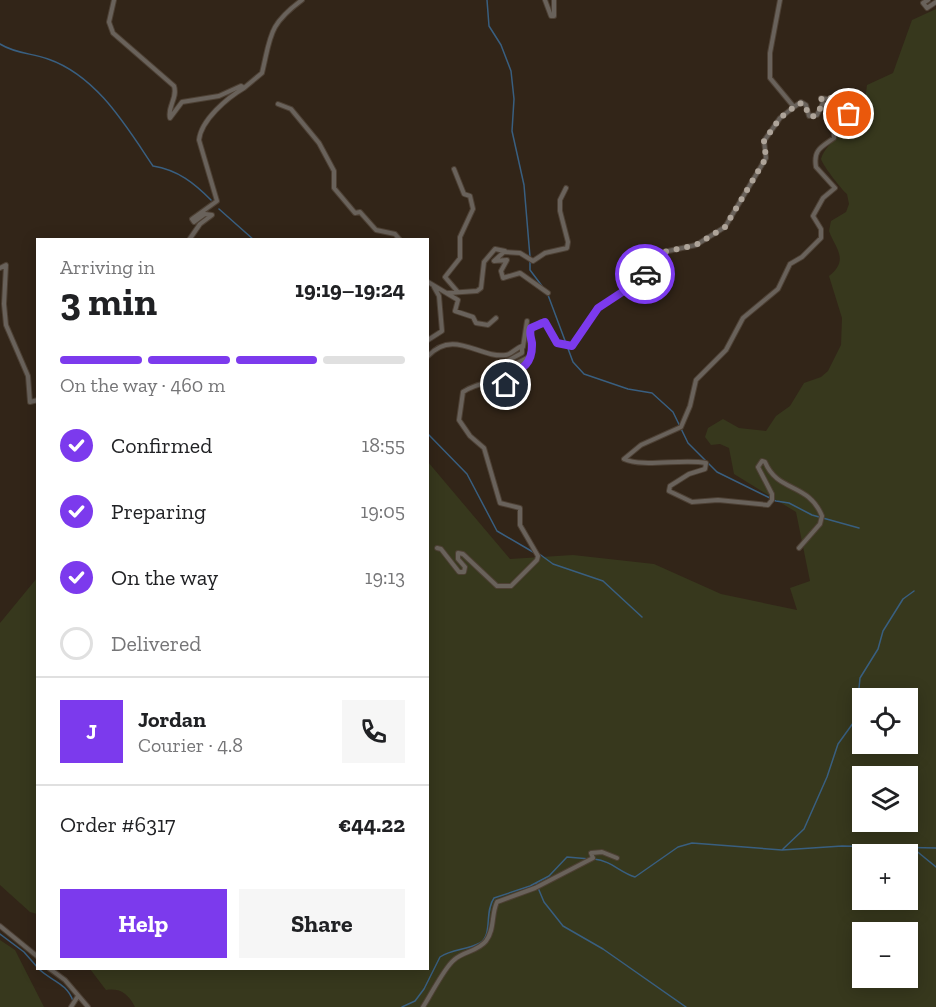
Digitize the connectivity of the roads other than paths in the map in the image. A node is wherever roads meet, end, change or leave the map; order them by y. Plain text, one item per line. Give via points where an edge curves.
1 (114, 0) edge
2 (302, 0) edge
3 (545, 0) edge
4 (554, 0) edge
5 (780, 0) edge
6 (928, 0) edge
7 (936, 2) edge
8 (244, 88) junction
9 (278, 104) dead end
10 (794, 107) junction
11 (454, 169) dead end
12 (566, 188) dead end
13 (190, 238) edge
14 (398, 238) edge
15 (505, 252) junction
16 (0, 268) edge
17 (429, 283) edge
18 (433, 286) junction
19 (457, 292) junction
20 (448, 293) junction
21 (548, 293) dead end
22 (496, 318) dead end
23 (527, 321) dead end
24 (429, 339) edge
25 (523, 347) junction
26 (429, 355) edge
27 (529, 357) junction
28 (498, 380) junction
29 (520, 384) dead end
30 (36, 400) edge
31 (437, 548) dead end
32 (799, 548) dead end
33 (617, 858) dead end
34 (0, 926) edge
35 (36, 955) edge
36 (51, 970) edge
37 (77, 999) junction
38 (71, 1007) edge
39 (88, 1007) edge
40 (423, 1007) edge

1 - 8 street via 109,22 112,33 174,86 170,118 182,102
2 - 8 street via 279,20 267,43 262,73
3 - 4 street via 551,16
5 - 10 street via 770,53 770,78
6 - 7 street via 923,3 927,8
8 - 13 street via 200,131 199,140 217,201 192,219 194,222 205,214 212,215
9 - 14 street via 291,109 319,143 334,171 334,188 355,213 360,212 376,230
10 - 27 street via 780,118 764,141 766,158 725,227 696,245 659,253 641,280 598,308 572,346 557,343 545,322 536,325 529,332
10 - 32 street via 801,102 806,105 808,116 817,115 821,98 825,97 845,102 850,108 848,116 834,128 834,138 816,153 816,166 835,188 823,198 813,216 821,238 790,264 778,289 743,318 726,350 694,383 681,427 641,444 624,459 706,463 705,469 689,474 670,486 669,491 692,502 718,500 755,505 768,505 772,500 758,467 765,462 770,475 806,494 822,516 820,524
11 - 19 street via 473,209 460,237 460,258 445,277
12 - 15 street via 559,206 567,248 545,253 533,261 520,253
15 - 19 street via 495,249 487,256 481,288
15 - 21 street via 494,261 507,260 501,271 503,278 520,273
16 - 30 street via 6,265 4,304 8,331 28,376 30,402
17 - 18 street
18 - 20 street
18 - 24 street via 439,296 442,330
19 - 20 street
20 - 22 street via 458,300 455,311 472,316 476,323 489,324
23 - 25 street
25 - 26 street via 499,355 468,345 452,345
25 - 27 street via 522,353 507,361 506,366
27 - 28 street via 520,372
28 - 29 street via 506,385
28 - 31 street via 482,381 463,392 459,420 484,448 499,500 520,508 520,525 537,560 511,586 497,586 464,554 458,553 465,567 464,572 459,572
33 - 40 street via 596,851 591,853 592,859 497,902 486,941 455,958
34 - 35 street
36 - 37 street via 65,980
37 - 38 street
37 - 39 street

